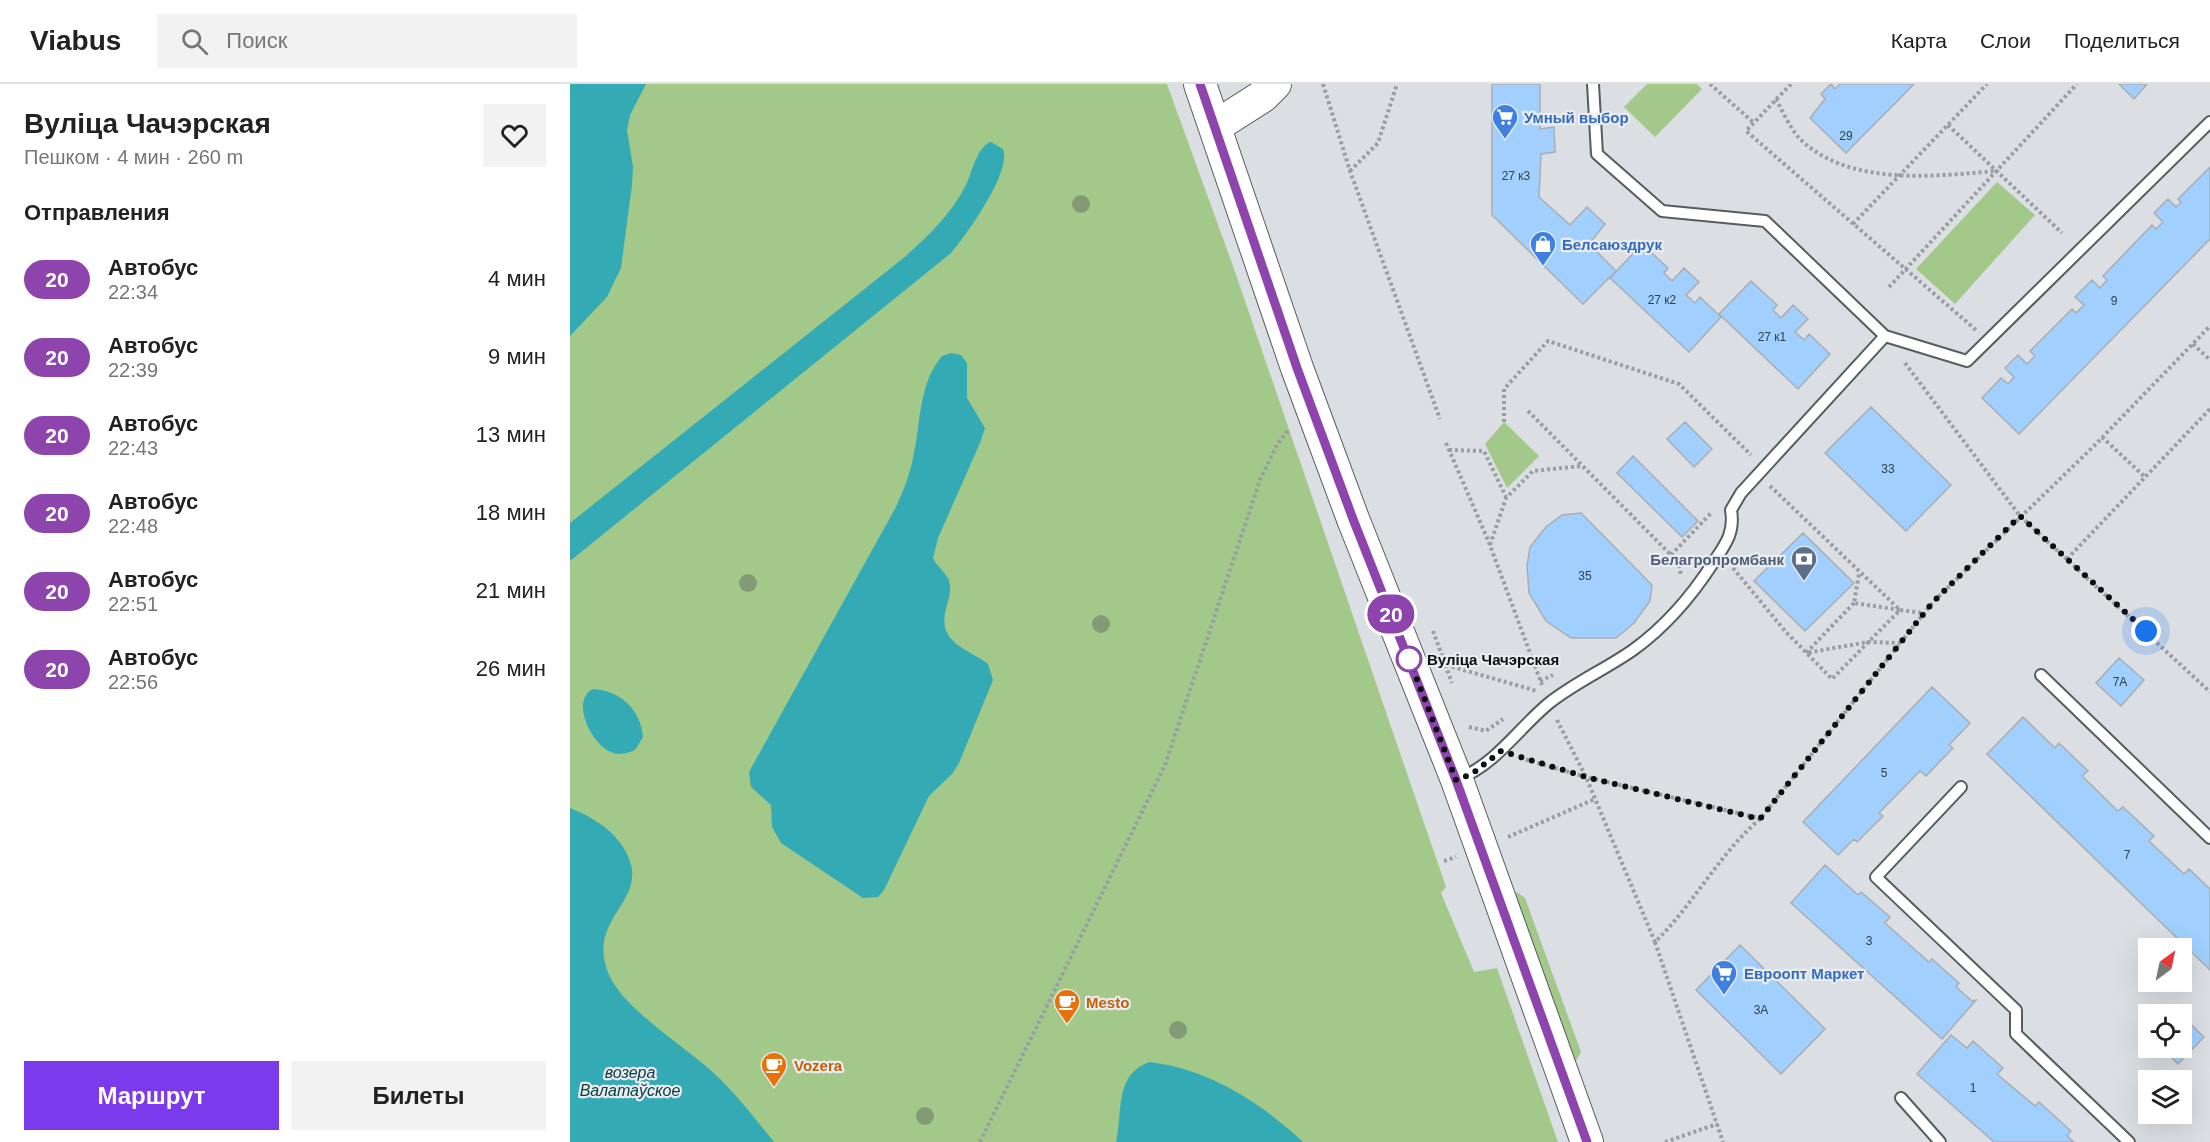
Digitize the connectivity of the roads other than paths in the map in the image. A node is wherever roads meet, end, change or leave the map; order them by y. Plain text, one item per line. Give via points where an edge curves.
1 (1200, 84) edge
2 (1275, 84) edge
3 (1593, 84) edge
4 (2210, 122) edge
5 (1216, 126) junction
6 (1885, 336) junction
7 (2041, 675) dead end
8 (1456, 780) junction
9 (1961, 787) dead end
10 (2210, 838) edge
11 (1901, 1098) dead end
12 (1587, 1142) edge
13 (1940, 1142) edge
14 (2129, 1142) edge

1 - 5 street
2 - 5 street
3 - 6 lane via 1597,154 1662,211 1765,221
4 - 6 lane via 1967,361
5 - 8 street via 1297,368
6 - 8 lane via 1741,494 1731,510 1730,537 1686,601 1663,626 1549,704 1501,751 1472,774
7 - 10 lane
8 - 12 street
9 - 14 lane via 1876,877 2016,1010 2016,1034
11 - 13 lane

